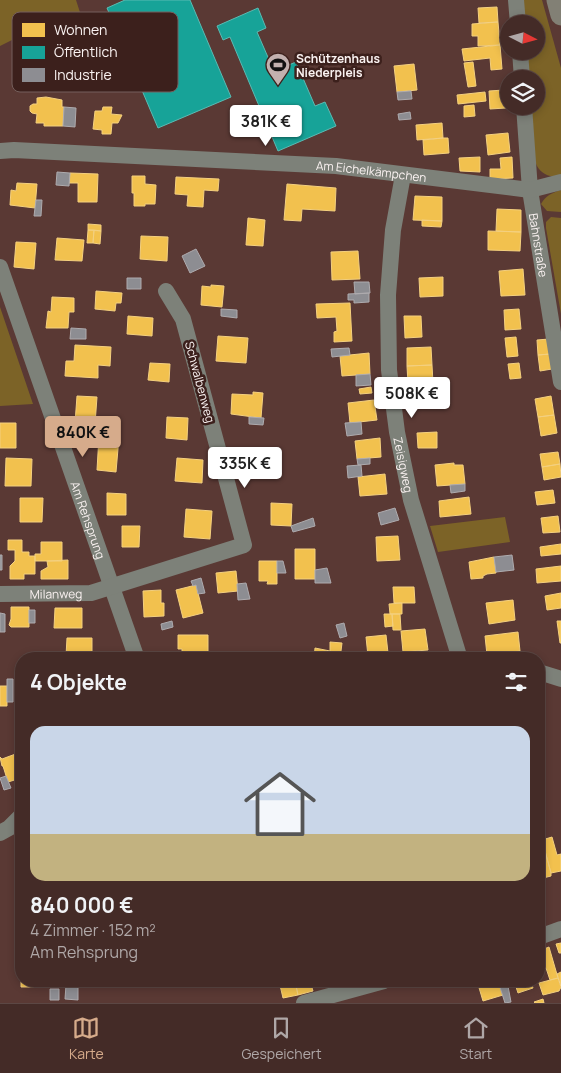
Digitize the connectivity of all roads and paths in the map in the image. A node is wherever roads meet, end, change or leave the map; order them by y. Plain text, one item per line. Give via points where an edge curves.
1 (516, 0) edge
2 (557, 0) edge
3 (517, 15) edge
4 (561, 15) edge
5 (525, 115) edge
6 (0, 151) edge
7 (403, 175) junction
8 (561, 182) edge
9 (530, 190) junction
10 (0, 267) edge
11 (166, 292) dead end
12 (561, 382) edge
13 (112, 587) junction
14 (0, 594) edge
15 (135, 652) edge
16 (458, 652) edge
17 (545, 673) edge
18 (561, 679) edge
19 (15, 822) edge
20 (0, 832) edge
21 (561, 929) edge
22 (545, 935) edge
23 (362, 987) edge
24 (304, 1003) edge

1 - 3 street
2 - 4 main road
5 - 9 street, Bahnstraße
6 - 7 street, Am Eichelkämpchen via 336,166
7 - 9 street, Am Eichelkämpchen
7 - 16 street, Zeisigweg via 393,230 388,286 389,370 411,500
8 - 9 street, Am Eichelkämpchen
9 - 12 street, Bahnstraße
10 - 13 street, Am Rehsprung
11 - 13 street, Schwalbenweg via 183,319 244,545
13 - 14 street, Milanweg via 91,593
13 - 15 street, Am Rehsprung
17 - 18 street
19 - 20 street
21 - 22 street
23 - 24 street

